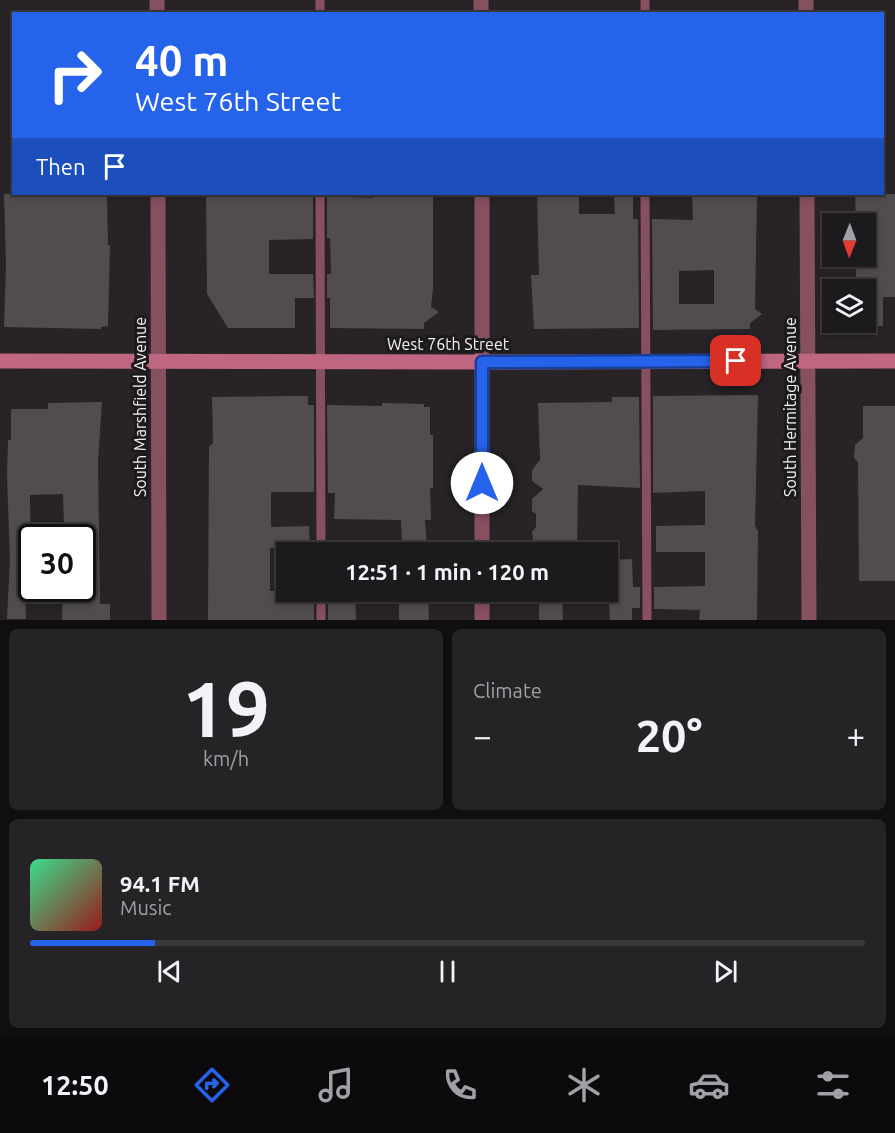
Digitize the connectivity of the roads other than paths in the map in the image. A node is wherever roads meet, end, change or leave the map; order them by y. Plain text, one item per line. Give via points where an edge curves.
1 (158, 195) edge
2 (320, 195) edge
3 (482, 195) edge
4 (645, 195) edge
5 (807, 195) edge
6 (0, 361) edge
7 (808, 361) junction
8 (895, 361) edge
9 (158, 362) junction
10 (321, 362) junction
11 (482, 362) junction
12 (646, 362) junction
13 (321, 542) edge
14 (482, 542) edge
15 (321, 602) edge
16 (482, 602) edge
17 (159, 620) edge
18 (321, 620) edge
19 (483, 620) edge
20 (647, 620) edge
21 (809, 620) edge

1 - 9 street, South Marshfield Avenue
2 - 10 lane
3 - 11 street
4 - 12 lane
5 - 7 street, South Hermitage Avenue
6 - 9 street, West 76th Street
7 - 8 street, West 76th Street
7 - 12 street, West 76th Street
7 - 21 street, South Hermitage Avenue
9 - 10 street, West 76th Street
9 - 17 street, South Marshfield Avenue
10 - 11 street, West 76th Street
10 - 13 lane
11 - 12 street, West 76th Street
11 - 14 street
12 - 20 lane
15 - 18 lane
16 - 19 street

